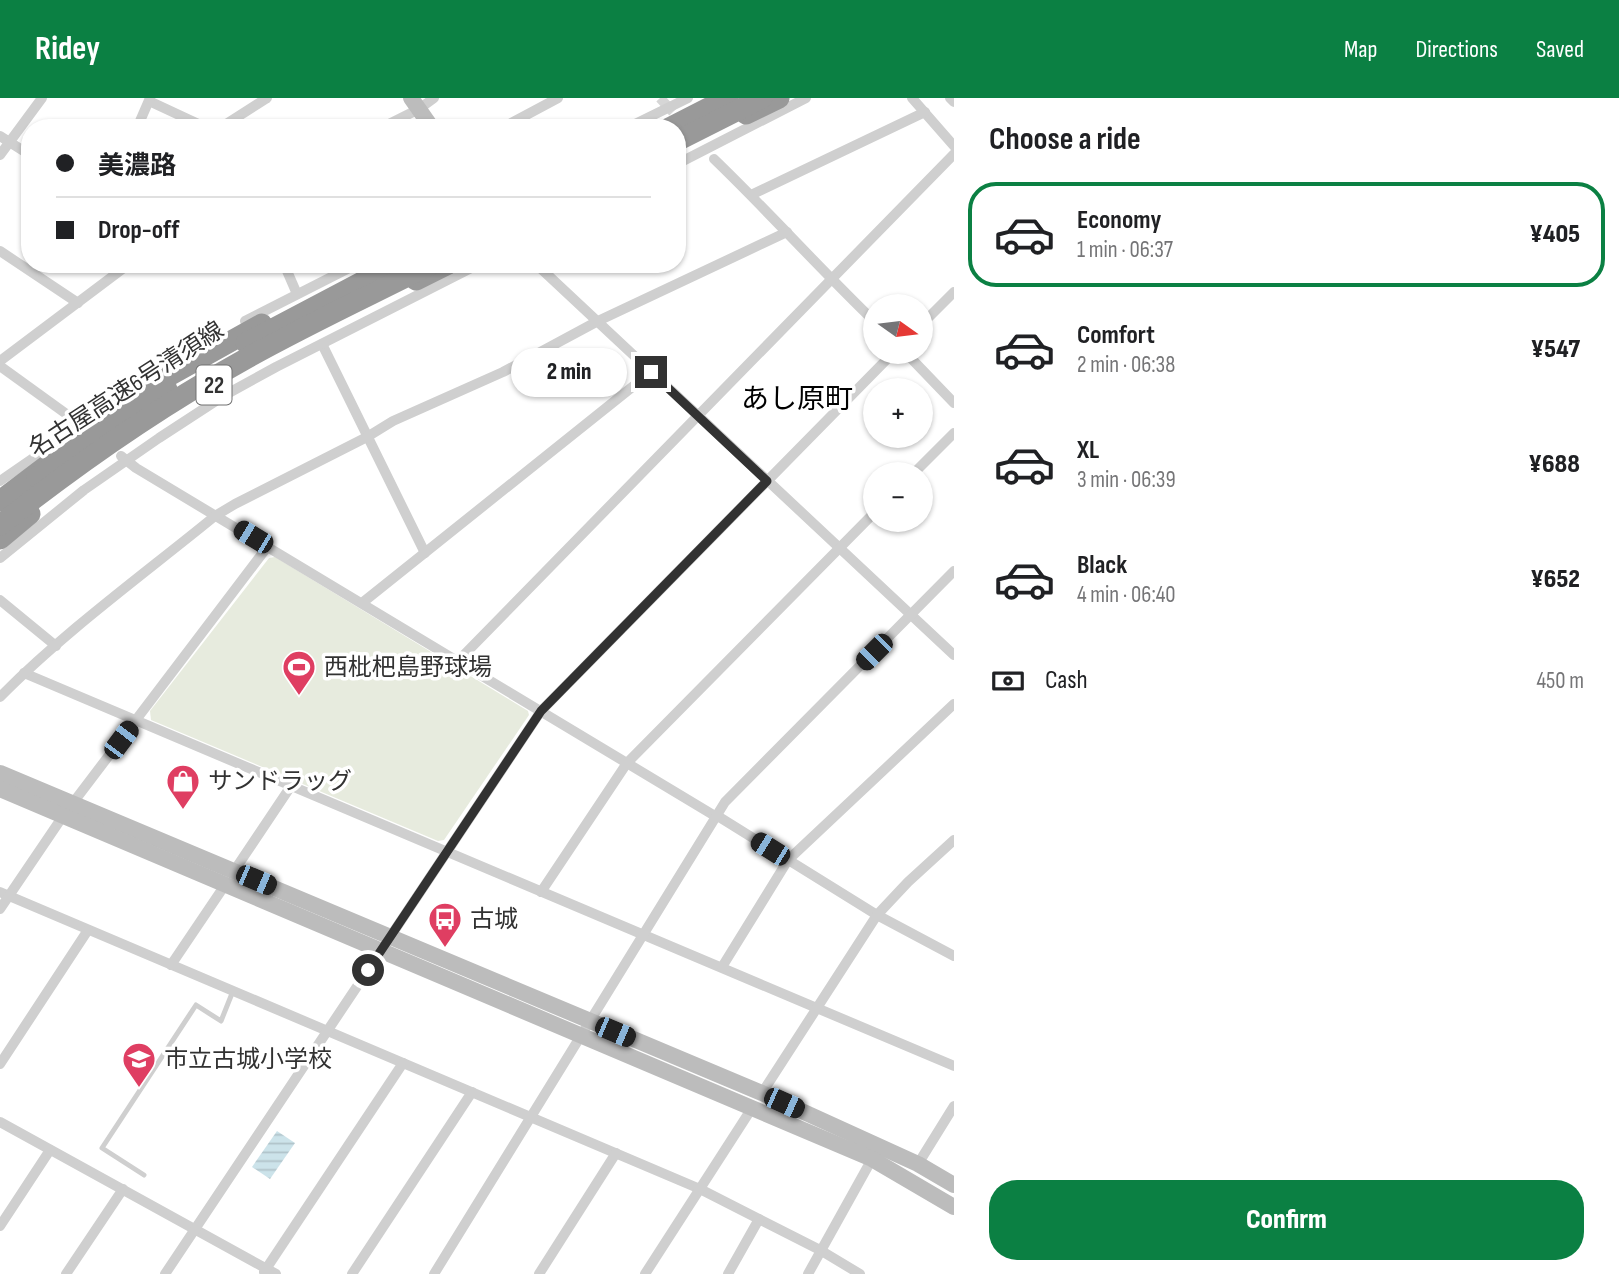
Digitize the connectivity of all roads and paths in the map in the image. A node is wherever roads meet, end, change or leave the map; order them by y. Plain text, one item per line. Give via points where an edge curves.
1 (41, 98) edge
2 (267, 98) edge
3 (434, 98) edge
4 (558, 98) edge
5 (688, 98) edge
6 (718, 98) edge
7 (728, 98) edge
8 (762, 98) edge
9 (779, 98) edge
10 (806, 98) edge
11 (912, 98) edge
12 (150, 99) edge
13 (415, 104) edge
14 (925, 112) junction
15 (23, 119) edge
16 (141, 119) edge
17 (189, 119) edge
18 (234, 119) edge
19 (394, 119) edge
20 (426, 119) edge
21 (519, 119) edge
22 (646, 119) edge
23 (677, 119) edge
24 (686, 119) edge
25 (21, 121) edge
26 (686, 136) edge
27 (5, 139) edge
28 (686, 144) edge
29 (954, 146) edge
30 (21, 149) edge
31 (954, 154) edge
32 (0, 155) edge
33 (686, 159) edge
34 (714, 159) dead end
35 (751, 195) junction
36 (787, 232) junction
37 (0, 251) edge
38 (21, 265) edge
39 (33, 273) edge
40 (117, 273) edge
41 (288, 273) edge
42 (339, 273) edge
43 (366, 273) edge
44 (379, 273) edge
45 (414, 273) edge
46 (430, 273) edge
47 (460, 273) edge
48 (546, 273) edge
49 (831, 281) junction
50 (954, 292) edge
51 (297, 294) junction
52 (78, 303) junction
53 (863, 312) edge
54 (933, 313) edge
55 (598, 321) junction
56 (322, 344) junction
57 (0, 363) edge
58 (882, 364) edge
59 (917, 364) edge
60 (651, 372) junction
61 (954, 403) edge
62 (697, 415) junction
63 (82, 425) junction
64 (954, 433) edge
65 (368, 437) junction
66 (124, 458) junction
67 (925, 462) edge
68 (0, 481) edge
69 (767, 481) junction
70 (0, 501) edge
71 (0, 507) edge
72 (215, 516) junction
73 (863, 524) edge
74 (0, 525) edge
75 (0, 539) edge
76 (268, 546) junction
77 (840, 547) junction
78 (425, 553) junction
79 (0, 558) edge
80 (954, 571) edge
81 (0, 600) edge
82 (362, 603) junction
83 (911, 615) junction
84 (56, 646) junction
85 (954, 655) edge
86 (458, 661) junction
87 (24, 673) junction
88 (0, 697) edge
89 (954, 704) edge
90 (541, 711) junction
91 (136, 720) junction
92 (628, 763) junction
93 (0, 773) edge
94 (290, 786) junction
95 (0, 789) edge
96 (68, 809) junction
97 (715, 815) junction
98 (954, 840) edge
99 (445, 852) junction
100 (788, 860) junction
101 (230, 878) junction
102 (541, 892) junction
103 (4, 894) edge
104 (0, 909) edge
105 (877, 915) junction
106 (88, 930) junction
107 (643, 934) junction
108 (391, 937) junction
109 (381, 951) junction
110 (954, 956) edge
111 (171, 965) junction
112 (722, 967) junction
113 (233, 991) junction
114 (817, 1007) junction
115 (585, 1028) junction
116 (326, 1030) junction
117 (403, 1063) junction
118 (0, 1064) edge
119 (954, 1066) edge
120 (472, 1092) junction
121 (762, 1093) junction
122 (954, 1106) edge
123 (752, 1108) junction
124 (530, 1117) junction
125 (0, 1122) edge
126 (50, 1150) junction
127 (616, 1153) junction
128 (872, 1160) junction
129 (918, 1164) junction
130 (144, 1175) dead end
131 (954, 1185) edge
132 (123, 1189) junction
133 (700, 1189) junction
134 (954, 1207) edge
135 (759, 1219) junction
136 (0, 1226) edge
137 (195, 1229) junction
138 (820, 1250) junction
139 (268, 1272) edge
140 (66, 1274) edge
141 (165, 1274) edge
142 (352, 1274) edge
143 (434, 1274) edge
144 (539, 1274) edge
145 (645, 1274) edge
146 (728, 1274) edge
147 (808, 1274) edge
148 (860, 1274) edge

1 - 15 street
2 - 18 street
3 - 13 street
4 - 21 street
5 - 22 street
6 - 23 highway
7 - 24 highway, bridge
8 - 26 highway, bridge
9 - 28 highway
10 - 33 street
11 - 14 street
12 - 16 street
12 - 17 street
13 - 19 street
13 - 20 street
14 - 29 street
14 - 35 street
25 - 27 street
27 - 30 street
27 - 32 street
31 - 49 street
34 - 35 street
35 - 36 street
36 - 49 street
36 - 55 street
37 - 38 street
39 - 52 street
40 - 52 street
41 - 51 street
42 - 51 street
43 - 70 highway, 22 via 156,383
44 - 71 highway, 名古屋高速6号清須線, bridge via 169,388 99,432
45 - 74 highway, 名古屋高速6号清須線, bridge via 176,400 57,480
46 - 75 highway, 22 via 215,385 117,447
47 - 56 street
48 - 55 street
49 - 53 street
49 - 62 street
50 - 54 street
51 - 63 street via 157,372
52 - 57 street
55 - 60 street
55 - 65 street
56 - 65 street
56 - 66 street via 225,395
57 - 63 street
58 - 69 street
59 - 61 street
60 - 62 street
60 - 78 street
62 - 69 street
62 - 86 street
63 - 68 street
64 - 67 street
65 - 72 street
65 - 78 street
66 - 72 street
66 - 79 street
69 - 77 street
69 - 90 street
72 - 76 street
72 - 84 street
73 - 77 street
76 - 82 street
76 - 91 street
77 - 83 street
77 - 92 street
78 - 82 street
80 - 83 street
81 - 84 street
82 - 86 street
83 - 85 street
83 - 97 street
84 - 87 street
86 - 90 street
87 - 88 street
87 - 91 street
89 - 100 street
90 - 92 street
90 - 99 street
91 - 94 street
91 - 96 street
92 - 97 street
92 - 102 street
93 - 96 street
94 - 99 street
94 - 101 street
95 - 96 street
96 - 101 street
96 - 103 street
97 - 100 street
97 - 107 street
98 - 105 street
99 - 102 street
99 - 108 street
100 - 105 street
100 - 112 street
101 - 108 street
101 - 109 street
101 - 111 street
102 - 107 street
103 - 104 street
103 - 106 street
105 - 110 street
105 - 114 street
106 - 111 street
106 - 118 street
107 - 112 street
107 - 115 street
108 - 109 street
108 - 115 street
109 - 115 street
109 - 116 street
111 - 113 street
112 - 114 street
113 - 116 street
113 - 130 lane via 221,1021 196,1005 103,1148
114 - 119 street
114 - 121 street
115 - 121 street
115 - 123 street
115 - 124 street
116 - 117 street
116 - 137 street
117 - 120 street
117 - 139 street
120 - 124 street
120 - 142 street
121 - 129 street
122 - 129 street
123 - 128 street
123 - 133 street
124 - 127 street
124 - 143 street
125 - 126 street
126 - 132 street
126 - 136 street
127 - 133 street
127 - 144 street
128 - 134 street
128 - 138 street
129 - 131 street
132 - 137 street
132 - 140 street
133 - 135 street
133 - 145 street
135 - 138 street
135 - 146 street
137 - 139 street
137 - 141 street
138 - 147 street
138 - 148 street

